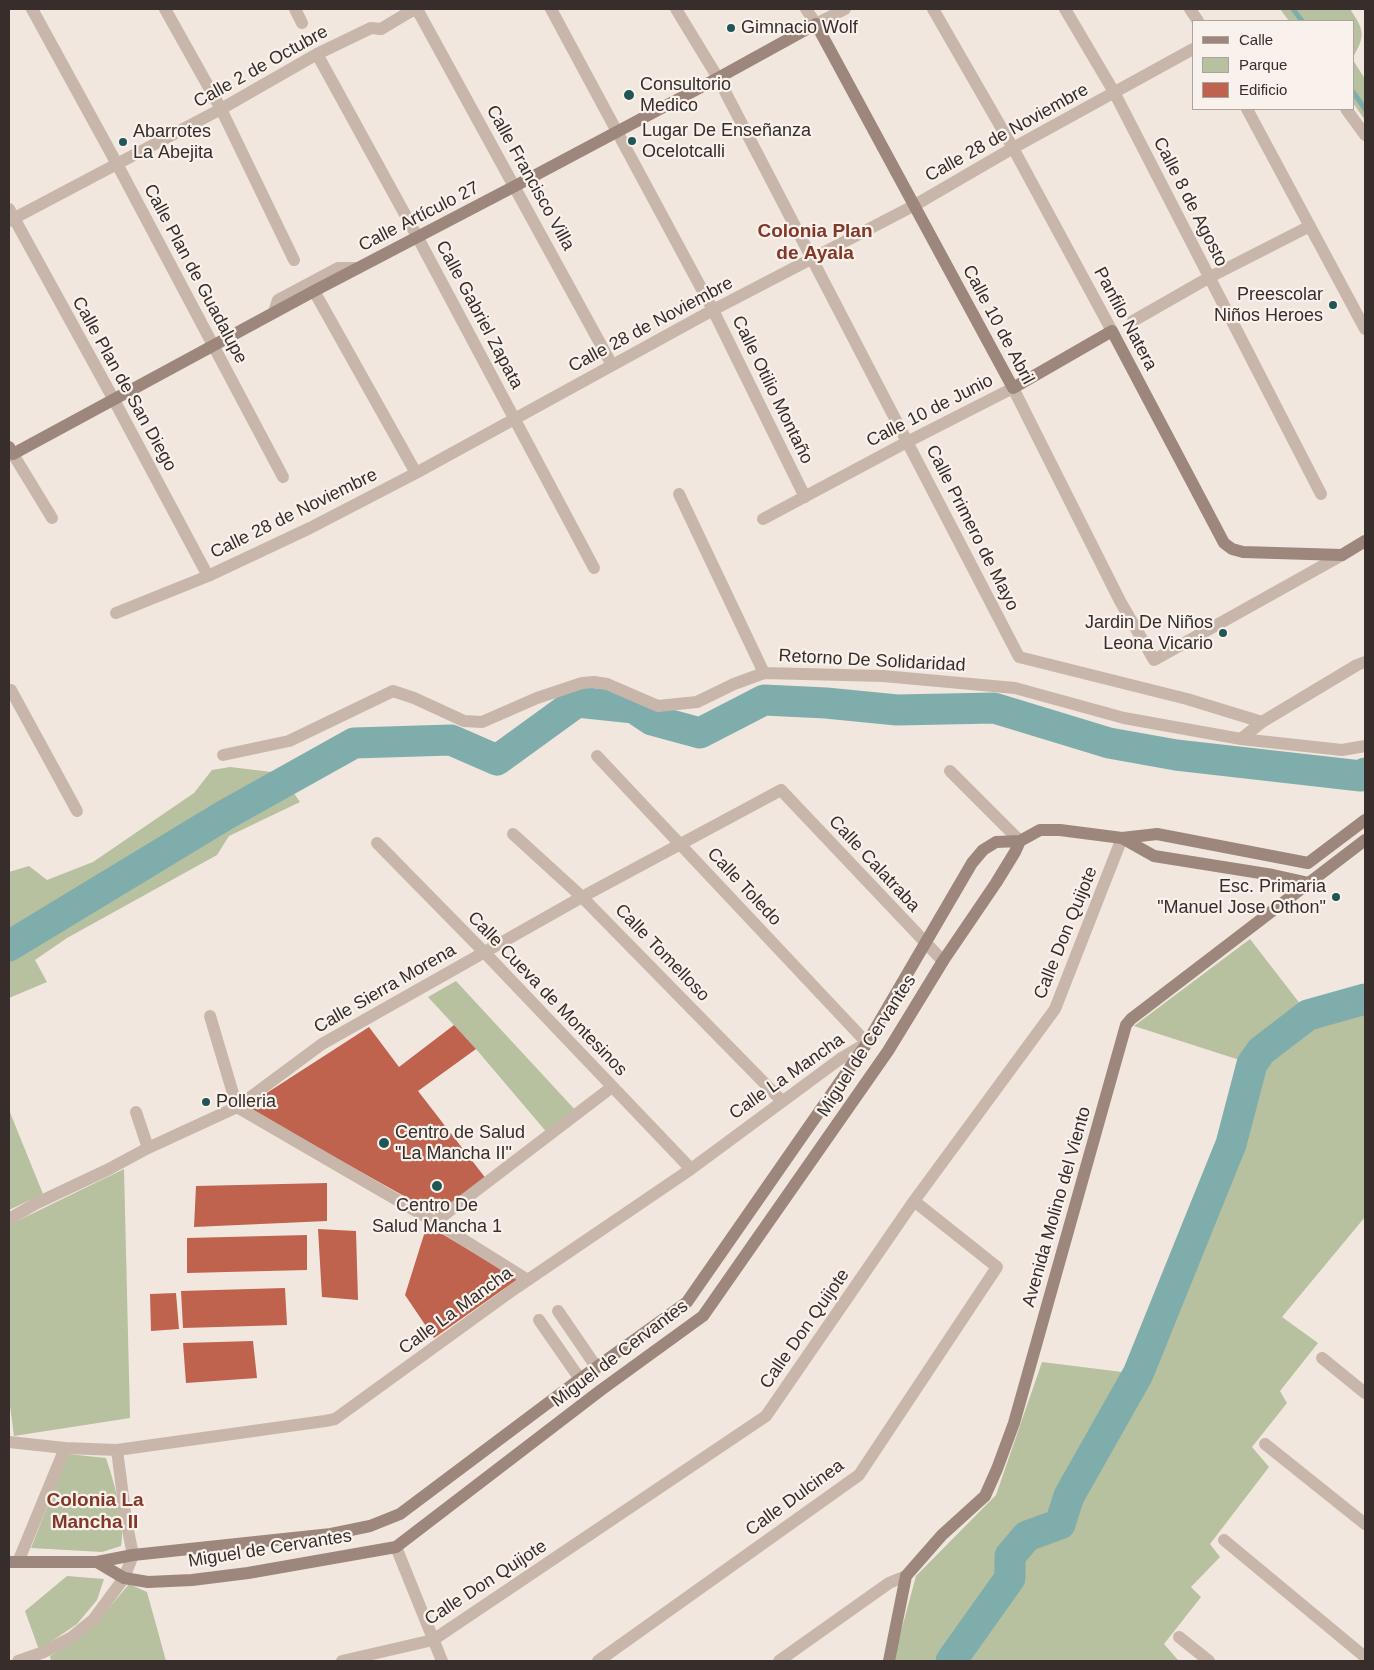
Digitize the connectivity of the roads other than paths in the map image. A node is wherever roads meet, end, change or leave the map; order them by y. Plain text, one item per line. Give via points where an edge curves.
1 (32, 9) edge
2 (165, 9) edge
3 (294, 9) edge
4 (400, 9) edge
5 (551, 9) edge
6 (676, 9) edge
7 (806, 9) edge
8 (845, 9) edge
9 (933, 9) edge
10 (1065, 9) edge
11 (1190, 9) edge
12 (415, 10) joint
13 (1197, 20) edge
14 (302, 23) dead end
15 (816, 24) junction
16 (371, 28) junction
17 (1192, 50) edge
18 (318, 54) junction
19 (718, 78) junction
20 (1114, 92) junction
21 (221, 109) junction
22 (1247, 110) edge
23 (1347, 110) edge
24 (617, 131) junction
25 (1365, 135) edge
26 (1013, 148) junction
27 (117, 164) junction
28 (515, 186) junction
29 (915, 205) junction
30 (10, 216) edge
31 (1310, 226) junction
32 (418, 238) junction
33 (812, 258) junction
34 (294, 260) dead end
35 (358, 268) junction
36 (1210, 278) junction
37 (314, 291) junction
38 (713, 310) junction
39 (274, 312) junction
40 (1133, 321) dead end
41 (1365, 329) edge
42 (1112, 331) junction
43 (214, 346) junction
44 (612, 365) junction
45 (1013, 388) junction
46 (114, 400) junction
47 (514, 419) junction
48 (907, 442) junction
49 (10, 452) edge
50 (416, 473) junction
51 (283, 477) dead end
52 (679, 494) dead end
53 (1321, 494) dead end
54 (805, 497) junction
55 (52, 518) dead end
56 (763, 519) dead end
57 (1365, 541) edge
58 (1342, 555) junction
59 (594, 568) dead end
60 (208, 576) junction
61 (116, 613) dead end
62 (1365, 662) edge
63 (764, 673) junction
64 (9, 691) edge
65 (1262, 722) junction
66 (1241, 739) junction
67 (1365, 746) edge
68 (223, 756) dead end
69 (597, 756) dead end
70 (950, 771) dead end
71 (781, 790) joint
72 (77, 811) dead end
73 (1365, 820) edge
74 (514, 834) dead end
75 (1122, 838) junction
76 (1365, 840) edge
77 (1020, 841) junction
78 (377, 843) dead end
79 (680, 844) junction
80 (1308, 863) junction
81 (1309, 883) junction
82 (582, 897) junction
83 (926, 945) junction
84 (485, 953) junction
85 (943, 961) junction
86 (210, 1016) dead end
87 (867, 1043) junction
88 (612, 1088) junction
89 (782, 1101) junction
90 (237, 1107) junction
91 (136, 1112) dead end
92 (148, 1148) junction
93 (691, 1169) junction
94 (914, 1201) junction
95 (9, 1219) edge
96 (435, 1222) junction
97 (528, 1280) junction
98 (558, 1311) dead end
99 (539, 1320) dead end
100 (1322, 1358) dead end
101 (596, 1368) junction
102 (580, 1379) junction
103 (1365, 1394) edge
104 (9, 1441) edge
105 (1265, 1444) dead end
106 (65, 1448) junction
107 (117, 1450) junction
108 (1365, 1524) edge
109 (1224, 1540) dead end
110 (396, 1547) junction
111 (133, 1555) junction
112 (13, 1562) edge
113 (97, 1562) junction
114 (906, 1576) junction
115 (124, 1578) junction
116 (1179, 1637) dead end
117 (433, 1640) junction
118 (1365, 1659) edge
119 (18, 1661) edge
120 (342, 1661) edge
121 (442, 1661) edge
122 (598, 1661) edge
123 (778, 1661) edge
124 (890, 1661) edge
125 (1209, 1661) edge

1 - 27 street, Calle Plan de Guadalupe
2 - 21 street
3 - 14 street
4 - 16 street, Calle 2 de Octubre via 374,22
5 - 24 street, Calle Otilio Montaño
6 - 19 street, Calle Primero de Mayo
7 - 15 street, Calle 10 de Abril
8 - 15 street, Calle Artículo 27
9 - 26 street, Panfilo Natera
10 - 20 street, Calle 8 de Agosto
11 - 13 street
12 - 16 street, Calle 2 de Octubre via 381,29
12 - 28 street, Calle Francisco Villa
15 - 19 main road, Calle Artículo 27
15 - 29 main road, Calle 10 de Abril
16 - 18 street, Calle 2 de Octubre
17 - 20 street, Calle 28 de Noviembre
18 - 21 street, Calle 2 de Octubre
18 - 32 street, Calle Gabriel Zapata
19 - 24 main road, Calle Artículo 27
19 - 33 street, Calle Primero de Mayo
20 - 26 street, Calle 28 de Noviembre
20 - 36 street, Calle 8 de Agosto
21 - 27 street, Calle 2 de Octubre
21 - 34 street
22 - 31 street
23 - 25 street
24 - 28 main road, Calle Artículo 27
24 - 38 street, Calle Otilio Montaño
26 - 29 street, Calle 28 de Noviembre
26 - 42 street, Panfilo Natera
27 - 30 street, Calle 2 de Octubre
27 - 43 street, Calle Plan de Guadalupe
28 - 32 main road, Calle Artículo 27
28 - 44 street, Calle Francisco Villa
29 - 33 street, Calle 28 de Noviembre
29 - 45 main road, Calle 10 de Abril
30 - 46 street, Calle Plan de San Diego
31 - 36 street
31 - 41 street
32 - 35 main road, Calle Artículo 27
32 - 47 street, Calle Gabriel Zapata
33 - 38 street, Calle 28 de Noviembre
33 - 48 street, Calle Primero de Mayo
35 - 37 main road, Calle Artículo 27
35 - 39 street via 338,268 307,283 278,300
36 - 40 street
36 - 53 street, Calle 8 de Agosto
37 - 39 main road, Calle Artículo 27
37 - 50 street
38 - 44 street, Calle 28 de Noviembre
38 - 54 street, Calle Otilio Montaño
39 - 43 main road, Calle Artículo 27
42 - 45 main road, Calle 10 de Junio
42 - 58 main road, Panfilo Natera via 1224,543 1243,552
43 - 46 main road, Calle Artículo 27
43 - 51 street, Calle Plan de Guadalupe
44 - 47 street, Calle 28 de Noviembre
45 - 48 street, Calle 10 de Junio
45 - 58 street, Calle 10 de Abril via 1120,601 1154,660
46 - 49 main road, Calle Artículo 27
46 - 60 street, Calle Plan de San Diego
47 - 50 street, Calle 28 de Noviembre
47 - 59 street, Calle Gabriel Zapata
48 - 54 street, Calle 10 de Junio
48 - 65 street, Calle Primero de Mayo via 1019,657 1187,699
49 - 55 street
50 - 60 street, Calle 28 de Noviembre
52 - 63 street
54 - 56 street, Calle 10 de Junio
57 - 58 main road
60 - 61 street, Calle 28 de Noviembre
62 - 65 street
63 - 66 street, Retorno De Solidaridad via 883,676 1015,688 1124,718
63 - 68 street, Retorno De Solidaridad via 698,702 658,706 607,684 582,683 482,722 464,721 393,691 289,741
64 - 72 street
65 - 66 street
66 - 67 street, Retorno De Solidaridad via 1342,750
69 - 79 street, Calle Toledo
70 - 77 street
71 - 79 street, Calle Sierra Morena
71 - 83 street, Calle Calatraba
73 - 80 main road
74 - 82 street, Calle Tomelloso
75 - 77 main road via 1040,830
75 - 80 main road via 1157,834
75 - 81 main road via 1154,856
75 - 94 street, Calle Don Quijote via 1056,1009
76 - 81 main road, Avenida Molino del Viento
77 - 83 main road via 996,842 972,863
77 - 85 main road, Miguel de Cervantes
78 - 84 street, Calle Cueva de Montesinos
79 - 82 street, Calle Sierra Morena
79 - 87 street, Calle Toledo
80 - 81 main road
81 - 114 main road, Avenida Molino del Viento via 1126,1025 1014,1423 997,1468 985,1496 942,1535
82 - 84 street, Calle Sierra Morena
82 - 89 street, Calle Tomelloso
83 - 85 street, Calle Calatraba
83 - 87 main road
84 - 88 street, Calle Cueva de Montesinos
84 - 90 street, Calle Sierra Morena via 322,1044
85 - 110 main road, Miguel de Cervantes via 888,1051 703,1316
86 - 90 street
87 - 89 street, Calle La Mancha
87 - 101 main road via 687,1302
88 - 93 street, Calle Cueva de Montesinos
88 - 96 street
89 - 93 street, Calle La Mancha
90 - 92 street, Calle Sierra Morena
90 - 96 street
91 - 92 street
92 - 95 street, Calle Sierra Morena
93 - 97 street, Calle La Mancha
94 - 117 street, Calle Don Quijote via 766,1416
94 - 122 street, Calle Dulcinea via 997,1267 859,1475
96 - 97 street
97 - 107 street, Calle La Mancha via 335,1419
98 - 101 street
99 - 102 street
100 - 103 street
101 - 102 main road
102 - 111 main road via 400,1514 370,1526 331,1534
104 - 106 street, Calle La Mancha
105 - 108 street
106 - 107 street, Calle La Mancha
106 - 112 street
107 - 111 street
109 - 118 street
110 - 115 main road, Miguel de Cervantes via 192,1580 148,1582
110 - 117 street
111 - 113 main road
111 - 115 street
112 - 113 main road
113 - 115 main road
114 - 123 street via 889,1583
114 - 124 main road
115 - 119 street via 93,1620 72,1637
116 - 125 street
117 - 120 street, Calle Don Quijote
117 - 121 street

